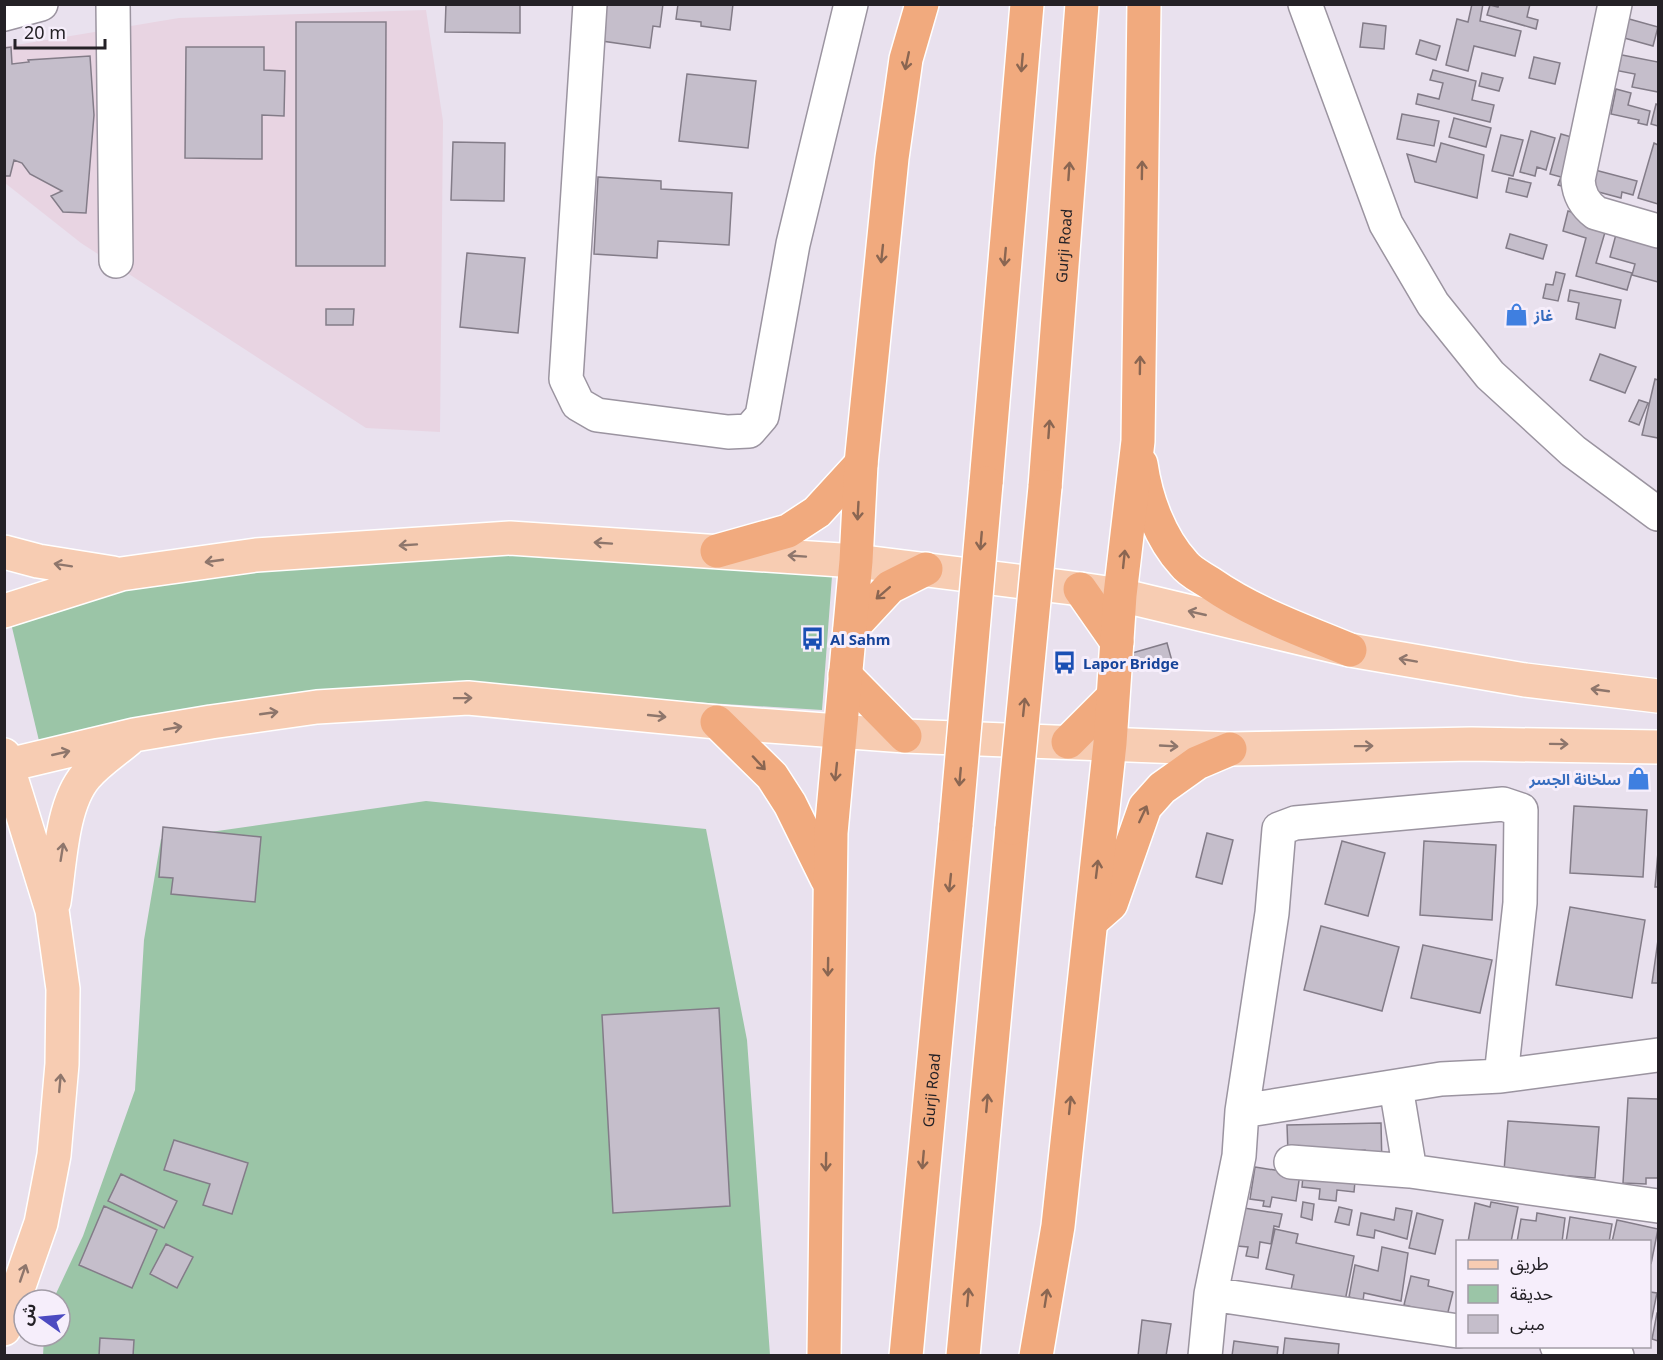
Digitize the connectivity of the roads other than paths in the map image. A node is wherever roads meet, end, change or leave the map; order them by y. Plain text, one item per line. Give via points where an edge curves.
1 (41, 4) edge
2 (113, 4) edge
3 (590, 4) edge
4 (851, 4) edge
5 (922, 4) edge
6 (1027, 4) edge
7 (1082, 4) edge
8 (1144, 4) edge
9 (1305, 4) edge
10 (1615, 4) edge
11 (4, 14) edge
12 (1659, 231) edge
13 (116, 261) dead end
14 (1138, 441) junction
15 (861, 465) junction
16 (1659, 514) edge
17 (717, 551) junction
18 (4, 552) edge
19 (856, 561) junction
20 (926, 569) junction
21 (121, 574) junction
22 (1080, 589) junction
23 (1120, 595) junction
24 (4, 611) edge
25 (850, 630) junction
26 (1117, 642) junction
27 (1350, 650) junction
28 (845, 675) junction
29 (1659, 696) edge
30 (1112, 698) junction
31 (717, 722) junction
32 (841, 730) junction
33 (134, 735) junction
34 (905, 736) junction
35 (1068, 742) junction
36 (1110, 743) junction
37 (1659, 747) edge
38 (1230, 749) junction
39 (6, 762) edge
40 (829, 883) junction
41 (52, 910) junction
42 (1091, 921) junction
43 (1659, 1055) edge
44 (1501, 1076) junction
45 (1396, 1087) junction
46 (1242, 1111) junction
47 (1291, 1162) dead end
48 (1410, 1171) junction
49 (1659, 1206) edge
50 (1211, 1294) junction
51 (4, 1329) edge
52 (1456, 1331) edge
53 (1564, 1348) edge
54 (824, 1356) edge
55 (906, 1356) edge
56 (963, 1356) edge
57 (1036, 1356) edge
58 (1205, 1356) edge
59 (1617, 1356) edge

1 - 11 street
2 - 13 street
3 - 4 street via 566,379 578,404 597,415 728,432 749,431 762,416 793,243
5 -> 15 highway via 906,59 892,158
6 -> 55 highway, Gurji Road, bridge
56 -> 7 highway, Gurji Road, bridge via 1045,487
14 -> 8 highway
9 - 16 street via 1386,224 1433,304 1490,375 1574,451
10 - 12 street via 1579,189 1588,207 1596,213
23 -> 14 highway
14 - 27 highway via 1145,488 1170,546 1185,566 1239,603
15 - 17 highway via 818,512 788,531
15 -> 19 highway
19 -> 17 main road
17 -> 21 main road via 510,538 256,555
21 -> 18 main road
19 - 20 main road
19 - 25 highway
20 - 22 main road
20 -> 25 highway via 890,587
21 - 24 main road
22 - 23 main road
22 - 26 highway
23 - 26 highway
27 -> 23 main road
25 - 28 highway
26 - 30 highway
29 -> 27 main road via 1526,680
28 - 32 highway
28 - 34 highway
30 - 35 highway
30 - 36 highway
31 - 32 main road
33 -> 31 main road via 317,706 468,698
31 -> 40 highway via 772,776
32 - 34 main road
32 -> 40 highway
39 -> 33 main road
41 -> 33 main road via 75,794 86,776
34 - 35 main road
35 - 36 main road
36 -> 38 main road
42 -> 36 highway
38 -> 37 main road via 1494,744
42 -> 38 highway via 1111,904 1145,807 1162,788 1197,763
39 - 41 main road
40 -> 54 highway
51 -> 41 main road via 41,1223 54,1155 62,1064 63,989
57 -> 42 highway via 1058,1226
43 - 44 street
44 - 45 street
44 - 46 street via 1520,903 1521,810 1503,804 1295,823 1279,829 1272,913
45 - 46 street
45 - 48 street
46 - 50 street via 1239,1156
47 - 48 street
48 - 49 street
50 - 52 street
50 - 58 street
53 - 59 street

